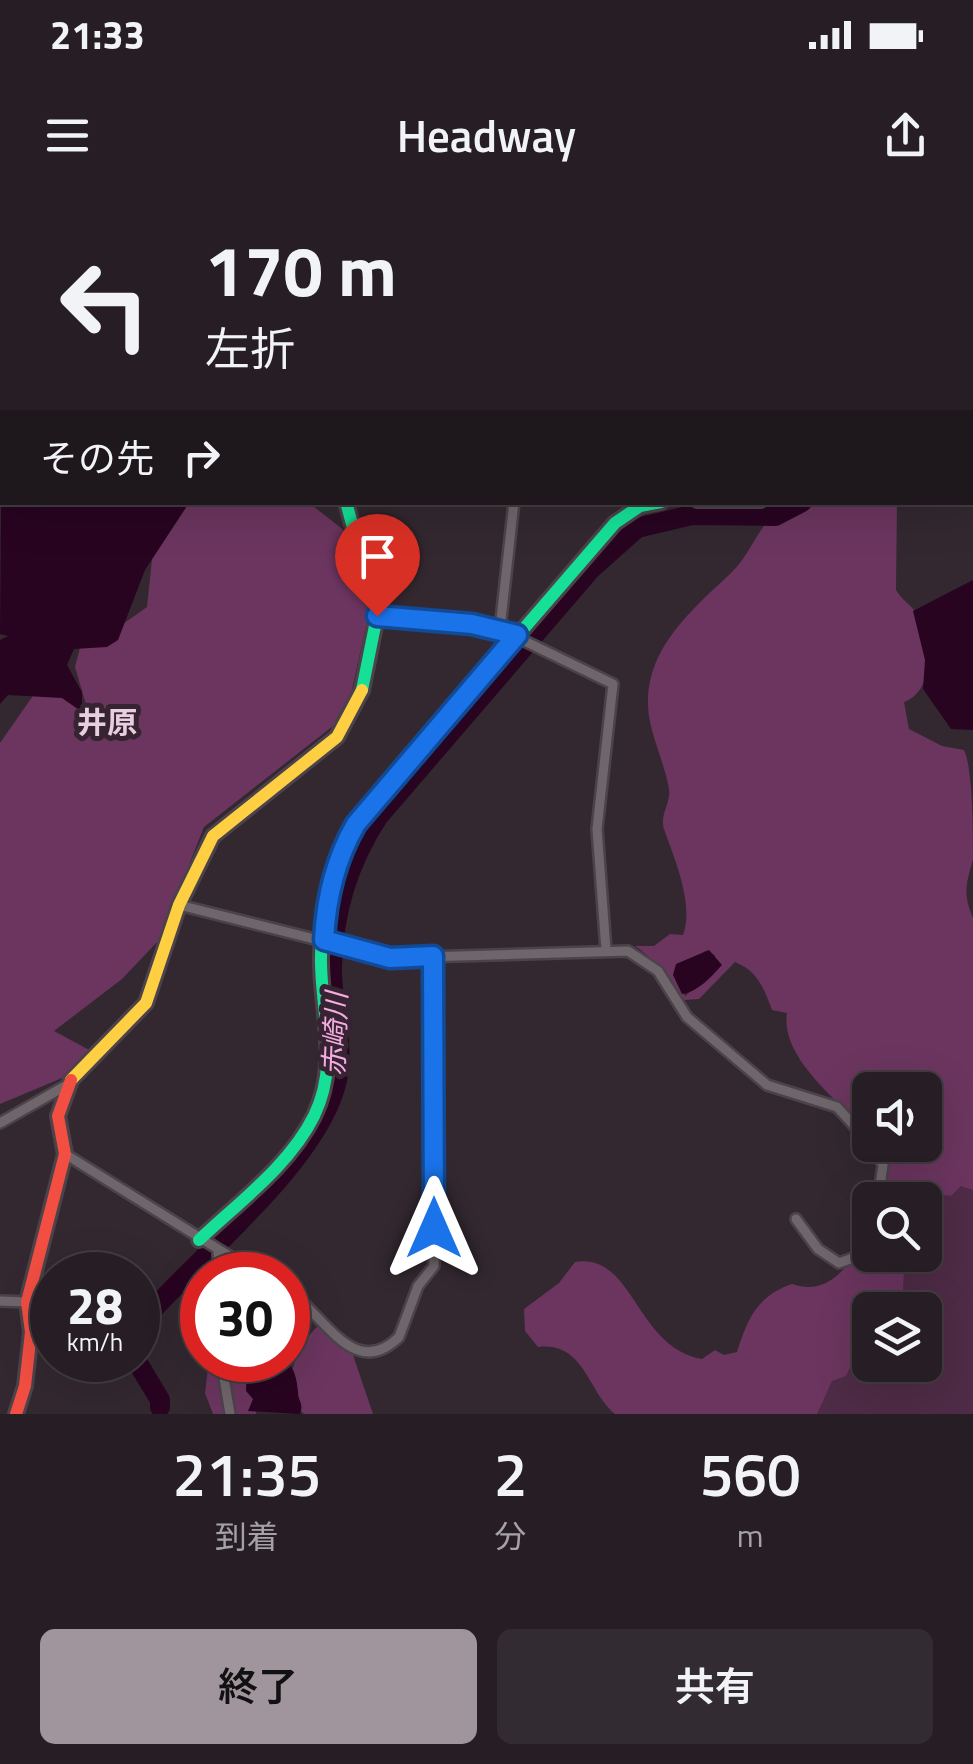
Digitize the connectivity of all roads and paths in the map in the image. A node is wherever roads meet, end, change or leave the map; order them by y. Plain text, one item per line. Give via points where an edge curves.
1 (347, 505) edge
2 (514, 505) edge
3 (645, 505) edge
4 (377, 616) junction
5 (500, 630) junction
6 (517, 635) junction
7 (179, 905) junction
8 (324, 940) junction
9 (606, 950) junction
10 (433, 956) junction
11 (68, 1084) junction
12 (0, 1123) edge
13 (852, 1123) edge
14 (65, 1154) junction
15 (796, 1219) dead end
16 (199, 1240) junction
17 (218, 1252) edge
18 (852, 1258) edge
19 (0, 1301) edge
20 (27, 1302) junction
21 (310, 1308) edge
22 (225, 1382) edge
23 (16, 1414) edge
24 (230, 1414) edge

1 - 4 street
2 - 5 street
3 - 6 street via 615,523
4 - 5 street
4 - 7 street via 347,725 222,827
5 - 6 street
6 - 8 street via 356,824 332,881
6 - 9 street via 612,684 597,829
7 - 8 street
7 - 11 street via 146,1004
8 - 10 street via 390,958
8 - 16 street via 332,1047 313,1118
9 - 10 street
9 - 13 street via 644,958 687,1017 768,1085 837,1106
10 - 21 street via 434,1266 418,1286 399,1337 364,1353 344,1344
11 - 12 street
11 - 14 street via 58,1116
14 - 16 street
14 - 20 street
15 - 18 street via 818,1249 839,1263
16 - 17 street
19 - 20 street
20 - 23 street via 32,1332
22 - 24 street

